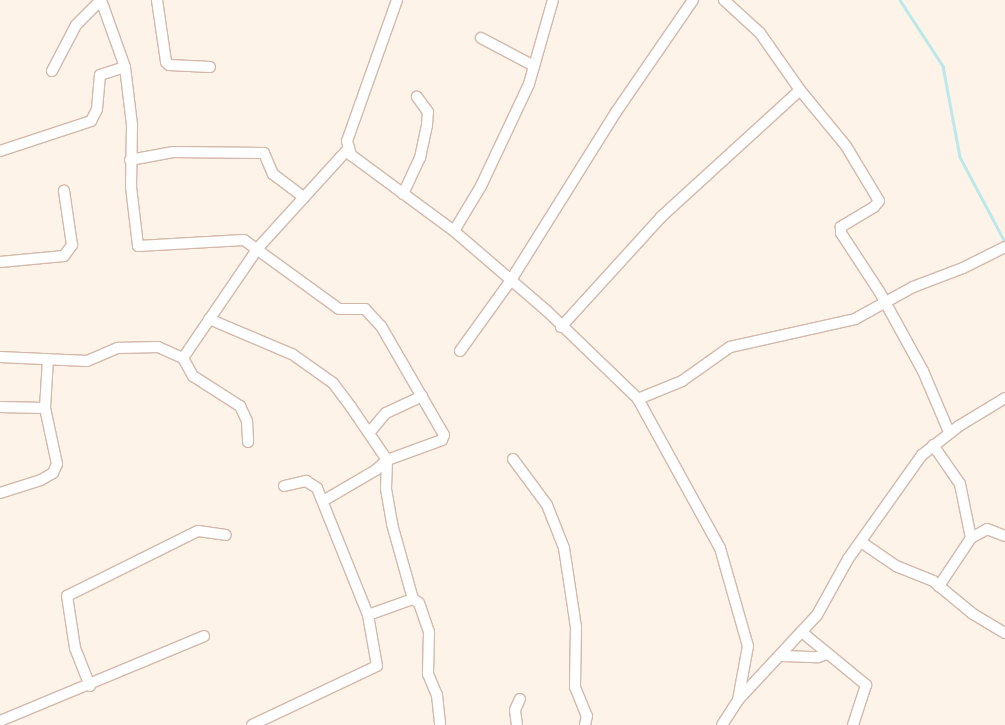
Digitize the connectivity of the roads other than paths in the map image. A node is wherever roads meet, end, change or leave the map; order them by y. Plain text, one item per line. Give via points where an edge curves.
1 (101, 0) edge
2 (157, 0) edge
3 (397, 0) edge
4 (553, 0) edge
5 (693, 0) edge
6 (724, 0) edge
7 (481, 38) dead end
8 (534, 66) junction
9 (125, 67) junction
10 (210, 67) dead end
11 (52, 71) dead end
12 (800, 90) junction
13 (417, 97) dead end
14 (349, 148) junction
15 (0, 151) edge
16 (130, 160) junction
17 (64, 191) dead end
18 (403, 194) junction
19 (304, 197) junction
20 (454, 231) junction
21 (1004, 247) edge
22 (258, 248) junction
23 (0, 262) edge
24 (511, 280) junction
25 (885, 303) junction
26 (209, 319) junction
27 (561, 327) junction
28 (460, 351) dead end
29 (0, 357) edge
30 (183, 358) junction
31 (48, 359) junction
32 (422, 396) junction
33 (1005, 398) edge
34 (638, 399) junction
35 (0, 407) edge
36 (45, 408) junction
37 (949, 432) junction
38 (368, 433) junction
39 (248, 442) dead end
40 (933, 445) junction
41 (514, 459) dead end
42 (387, 460) junction
43 (284, 486) dead end
44 (0, 493) edge
45 (323, 501) junction
46 (226, 534) dead end
47 (1005, 536) edge
48 (971, 538) junction
49 (860, 542) junction
50 (939, 586) junction
51 (413, 599) junction
52 (368, 615) junction
53 (803, 633) junction
54 (1005, 633) edge
55 (204, 636) dead end
56 (828, 654) junction
57 (782, 656) junction
58 (90, 686) junction
59 (520, 699) dead end
60 (738, 700) junction
61 (0, 720) edge
62 (252, 725) edge
63 (440, 725) edge
64 (517, 725) edge
65 (585, 725) edge
66 (722, 725) edge
67 (853, 725) edge

1 - 9 street
1 - 11 street via 76,25
2 - 10 street via 166,62 169,65
3 - 14 street via 368,91 351,129
4 - 8 street
5 - 24 street via 616,112
6 - 12 street via 760,33
7 - 8 street
8 - 20 street via 481,186
9 - 15 street via 100,75 97,109 92,121
9 - 16 street via 132,125
12 - 25 street via 846,146 879,201 874,208 841,227 841,233
12 - 27 street via 661,217
13 - 18 street via 428,112 428,125 420,158
14 - 18 street via 360,164
14 - 19 street
16 - 19 street via 173,152 264,153 273,174
16 - 22 street via 134,241 138,246 244,240
17 - 23 street via 72,245 64,256
18 - 20 street
19 - 22 street
20 - 24 street
21 - 25 street
22 - 26 street
22 - 32 street via 339,309 365,310 380,326
24 - 27 street
24 - 28 street
25 - 34 street via 855,319 730,347 682,381
25 - 37 street via 923,371
26 - 30 street
26 - 38 street via 298,358 333,384
27 - 34 street
29 - 31 street
30 - 31 street via 158,347 118,348 87,361
30 - 39 street via 193,376 240,406 247,421
31 - 36 street
32 - 38 street via 386,413
32 - 42 street via 444,435 442,440
33 - 37 street
34 - 60 street via 720,548 748,646
35 - 36 street
36 - 44 street via 57,464 53,472 41,480
37 - 40 street
38 - 42 street
40 - 48 street via 960,484
40 - 49 street
41 - 65 street via 547,505 564,548 576,627 575,687 588,716
42 - 45 street via 376,470
42 - 51 street via 386,489 392,524
43 - 45 street via 306,480 317,488
45 - 52 street
46 - 58 street via 198,531 67,596 75,648
47 - 48 street via 987,529
48 - 50 street
49 - 50 street via 896,566
49 - 53 street via 830,597
50 - 54 street via 974,614
51 - 52 street
51 - 63 street via 419,603 429,632 428,674 437,695
52 - 62 street via 376,666
53 - 56 street
53 - 57 street
55 - 58 street
56 - 57 street via 807,658
56 - 67 street via 866,685
57 - 60 street
58 - 61 street
59 - 64 street via 515,710
60 - 66 street

